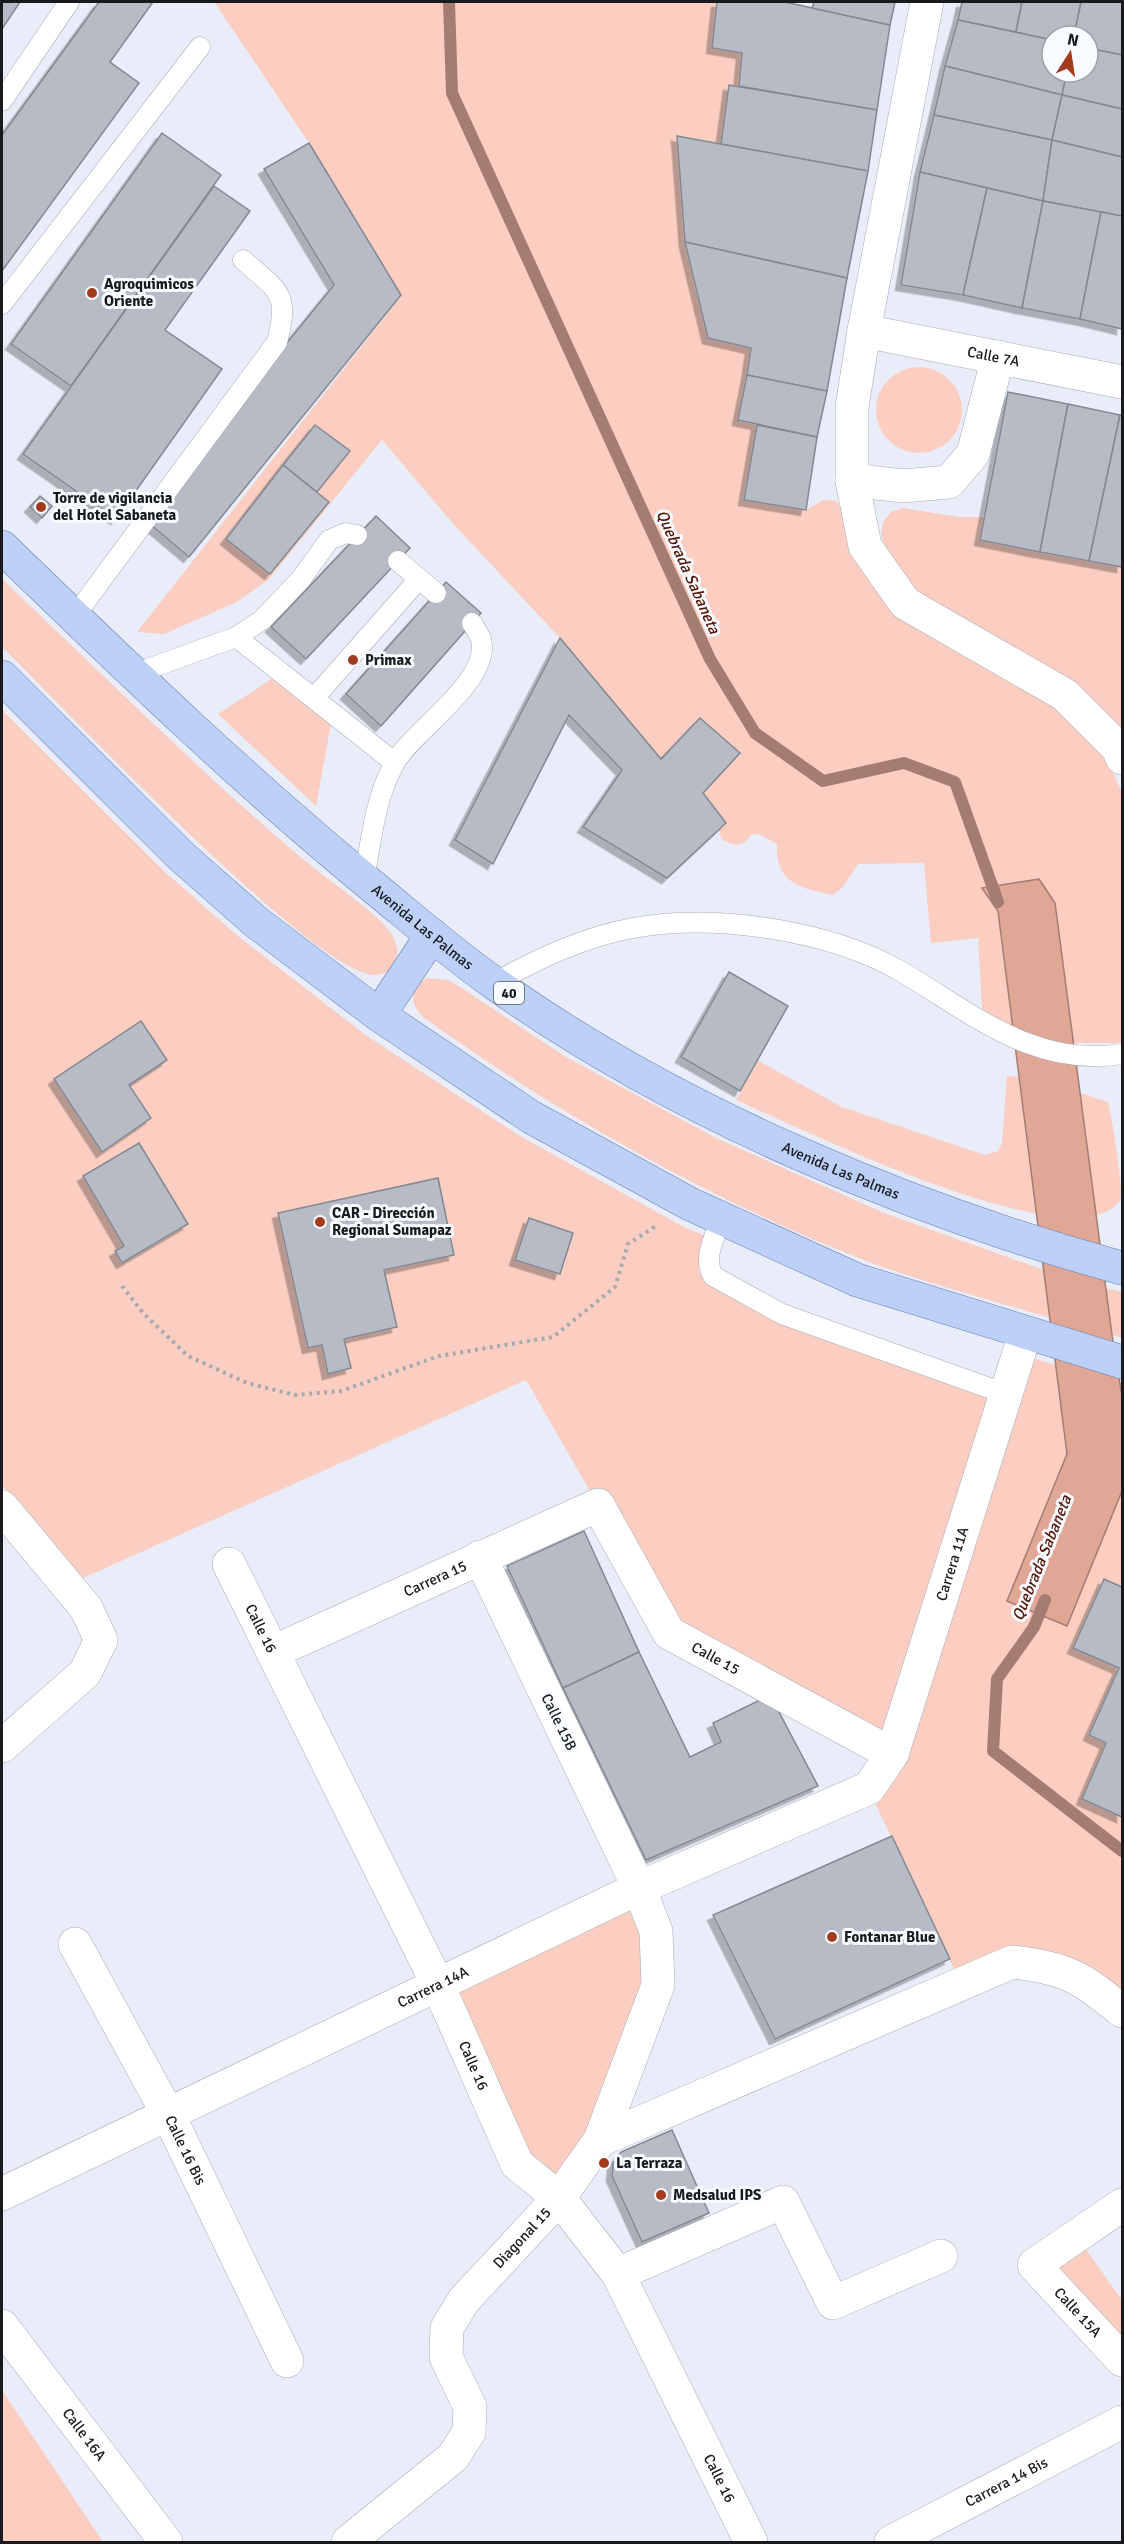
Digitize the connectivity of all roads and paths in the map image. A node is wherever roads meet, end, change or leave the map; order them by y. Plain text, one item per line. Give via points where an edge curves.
1 (69, 2) edge
2 (927, 2) edge
3 (200, 47) dead end
4 (2, 101) edge
5 (243, 261) dead end
6 (2, 304) edge
7 (864, 331) junction
8 (998, 357) junction
9 (1122, 382) edge
10 (852, 480) junction
11 (357, 535) dead end
12 (2, 547) edge
13 (398, 561) dead end
14 (419, 579) junction
15 (436, 593) dead end
16 (74, 616) junction
17 (472, 623) dead end
18 (236, 638) junction
19 (134, 674) junction
20 (2, 677) edge
21 (314, 698) junction
22 (1121, 751) edge
23 (394, 762) junction
24 (364, 880) junction
25 (432, 935) junction
26 (494, 983) junction
27 (379, 1015) junction
28 (1122, 1054) edge
29 (690, 1204) junction
30 (722, 1220) junction
31 (1122, 1268) edge
32 (122, 1286) dead end
33 (1025, 1334) junction
34 (1122, 1362) edge
35 (1006, 1394) junction
36 (598, 1505) joint
37 (2, 1508) edge
38 (480, 1557) junction
39 (229, 1564) dead end
40 (273, 1652) junction
41 (2, 1746) edge
42 (892, 1754) junction
43 (869, 1788) joint
44 (639, 1888) junction
45 (75, 1944) dead end
46 (438, 1985) junction
47 (1122, 2011) edge
48 (169, 2116) junction
49 (600, 2140) junction
50 (2, 2194) edge
51 (559, 2198) junction
52 (1122, 2205) edge
53 (941, 2256) dead end
54 (618, 2274) junction
55 (2, 2326) edge
56 (1122, 2360) edge
57 (286, 2361) dead end
58 (1122, 2422) edge
59 (166, 2542) edge
60 (348, 2542) edge
61 (751, 2542) edge
62 (891, 2542) edge

1 - 4 lane
2 - 7 street
3 - 6 lane
5 - 16 lane via 278,290 284,315 277,342
7 - 8 street, Calle 7A
7 - 10 street via 852,407
8 - 9 street, Calle 7A
8 - 10 street via 973,454 949,482 903,486
10 - 22 street via 865,546 905,603 1065,695
11 - 18 lane via 346,533 329,540 302,579 262,620
12 - 16 main road, Avenida Las Palmas / 40
13 - 14 lane
14 - 15 lane
14 - 21 lane
16 - 19 main road, Avenida Las Palmas / 40
17 - 23 lane via 481,639 481,654 467,685
18 - 19 lane
18 - 21 lane
19 - 24 main road, Avenida Las Palmas / 40 via 291,820
20 - 27 main road via 181,856 256,922
21 - 23 lane
23 - 24 lane via 380,795
24 - 25 main road, Avenida Las Palmas / 40
25 - 26 main road, Avenida Las Palmas / 40
25 - 27 main road
26 - 28 lane via 558,950 634,927 700,923 770,929 809,936 891,966 1006,1036 1028,1044 1063,1052
26 - 31 main road, Avenida Las Palmas / 40 via 579,1040 725,1119 891,1192 1042,1245
27 - 29 main road via 531,1117
29 - 30 main road
29 - 32 path via 628,1244 615,1287 553,1337 439,1356 341,1391 295,1395 247,1383 188,1356 144,1314
30 - 33 main road via 857,1280
30 - 35 lane via 710,1249 709,1268 713,1276 782,1314
33 - 34 main road
33 - 35 street, Carrera 11A
35 - 42 street, Carrera 11A
36 - 38 street, Carrera 15
36 - 42 street, Calle 15 via 669,1633
37 - 41 street via 86,1608 100,1640 85,1673
38 - 40 street, Carrera 15
38 - 44 street, Calle 15B
39 - 40 street, Calle 16
40 - 46 street, Calle 16
42 - 43 street, Carrera 11A
43 - 44 street, Carrera 14A
44 - 46 street, Carrera 14A
44 - 49 street, Diagonal 15 via 656,1931 658,1985
45 - 48 street, Calle 16 Bis
46 - 48 street, Carrera 14A
46 - 51 street, Calle 16 via 517,2164
47 - 49 street via 1091,1985 1052,1967 1012,1962
48 - 50 street, Carrera 14A
48 - 57 street, Calle 16 Bis
49 - 51 street, Diagonal 15
51 - 54 street, Calle 16
51 - 60 street, Diagonal 15 via 464,2301 447,2328 446,2357 470,2407 469,2432 453,2457
52 - 56 street, Calle 15A via 1034,2265
53 - 54 street via 833,2303 783,2202
54 - 61 street, Calle 16
55 - 59 street, Calle 16A
58 - 62 street, Carrera 14 Bis

